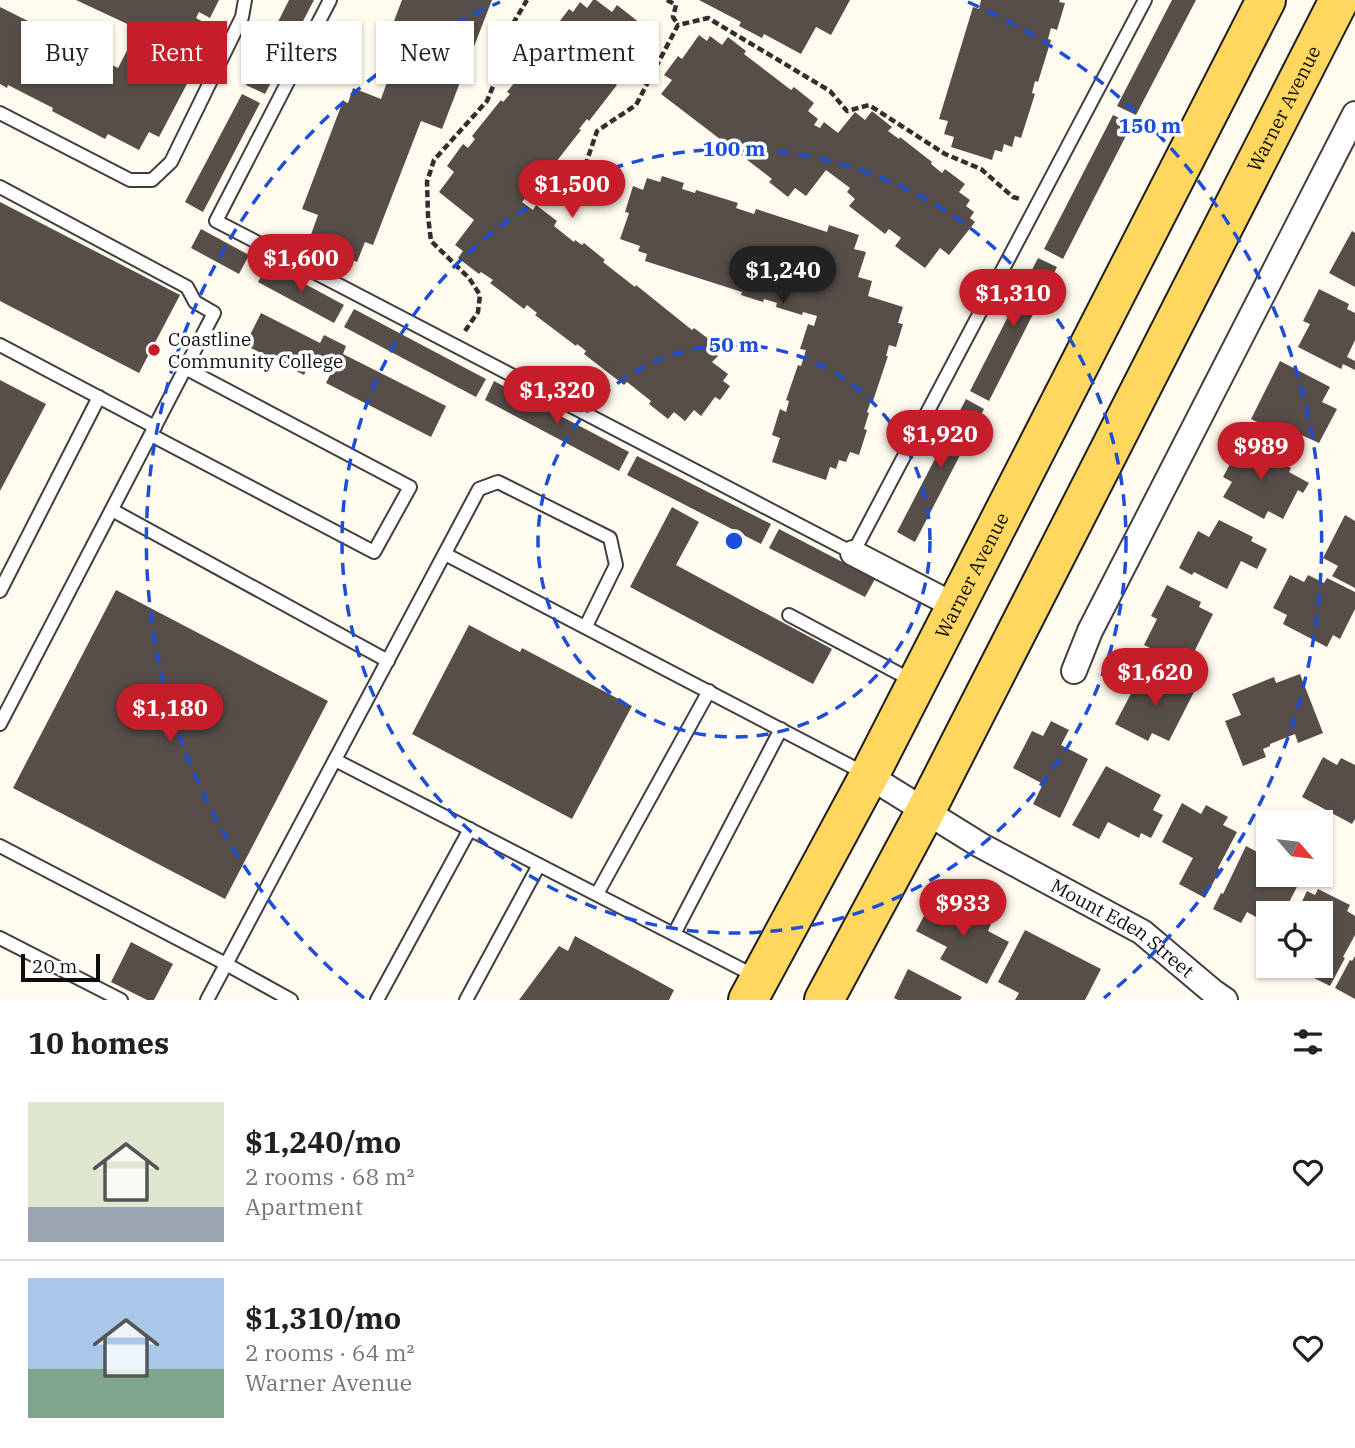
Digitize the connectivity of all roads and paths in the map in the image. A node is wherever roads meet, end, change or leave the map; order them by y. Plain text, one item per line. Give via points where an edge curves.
1 (246, 0) edge
2 (330, 0) edge
3 (527, 0) edge
4 (667, 0) edge
5 (1145, 0) edge
6 (1266, 0) edge
7 (1339, 0) edge
8 (678, 25) junction
9 (0, 113) edge
10 (1355, 114) edge
11 (0, 187) edge
12 (546, 200) dead end
13 (1037, 205) junction
14 (0, 345) edge
15 (456, 346) junction
16 (186, 368) junction
17 (99, 397) junction
18 (153, 431) junction
19 (112, 510) junction
20 (853, 553) junction
21 (445, 554) junction
22 (0, 591) edge
23 (957, 607) junction
24 (789, 615) dead end
25 (586, 626) junction
26 (387, 661) junction
27 (1074, 671) dead end
28 (917, 683) junction
29 (709, 691) junction
30 (0, 724) edge
31 (781, 729) junction
32 (335, 760) junction
33 (869, 776) junction
34 (925, 812) junction
35 (470, 829) junction
36 (0, 846) edge
37 (539, 864) junction
38 (597, 894) junction
39 (674, 934) junction
40 (0, 938) edge
41 (226, 964) junction
42 (754, 989) edge
43 (121, 1000) edge
44 (206, 1000) edge
45 (291, 1000) edge
46 (377, 1000) edge
47 (466, 1000) edge
48 (824, 1000) edge
49 (1225, 1000) edge

1 - 9 lane via 242,17 171,162 152,180 130,180
2 - 15 lane via 216,221
3 - 15 path via 511,27 487,102 434,160 427,182 431,241 480,295 478,312
4 - 8 path via 676,5 673,17
5 - 13 lane
6 - 23 main road, Warner Avenue
7 - 34 main road, Warner Avenue
8 - 12 path via 636,105 597,131 584,169
8 - 13 path via 708,18 830,92 847,111 869,105 945,154 981,169 1013,197
10 - 27 street via 1090,631
11 - 16 lane via 187,287 195,302 214,313
13 - 20 lane
14 - 17 lane
15 - 20 lane
16 - 18 lane
16 - 18 lane via 410,487 374,552
17 - 18 lane
17 - 22 lane
18 - 19 lane
19 - 26 lane
19 - 30 lane
20 - 23 street
21 - 25 lane
21 - 25 lane via 479,489 498,482 610,537 616,565
21 - 26 lane
23 - 28 main road, Warner Avenue
24 - 28 lane
25 - 29 lane
26 - 32 lane
28 - 33 main road, Warner Avenue
29 - 31 lane
29 - 38 lane
31 - 33 lane
31 - 39 lane
32 - 35 lane
32 - 41 lane
33 - 34 street, Mount Eden Street
33 - 42 main road, Warner Avenue
34 - 48 main road, Warner Avenue
34 - 49 street, Mount Eden Street via 1142,932
35 - 37 lane
35 - 46 lane
36 - 41 lane
37 - 38 lane
37 - 47 lane
38 - 39 lane
39 - 42 lane
40 - 43 lane
41 - 44 lane
41 - 45 lane

